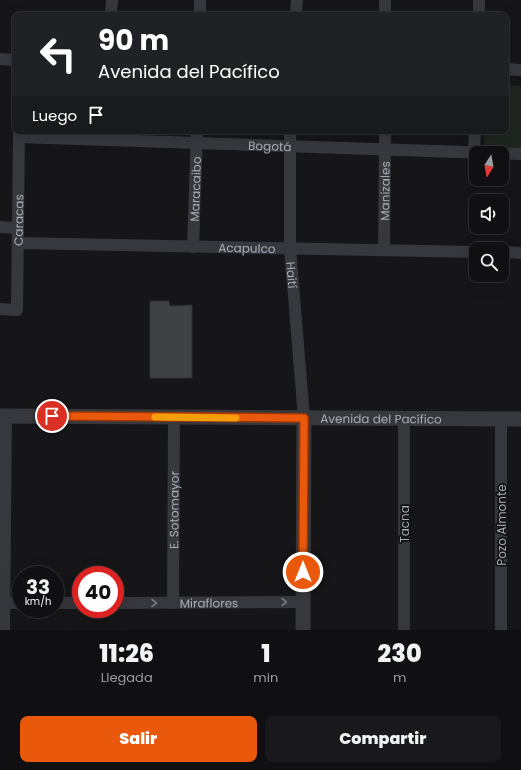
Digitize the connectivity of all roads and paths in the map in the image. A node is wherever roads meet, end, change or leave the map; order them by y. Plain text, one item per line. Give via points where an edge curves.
1 (112, 0) edge
2 (200, 0) edge
3 (297, 0) edge
4 (385, 0) edge
5 (479, 0) edge
6 (111, 12) edge
7 (200, 12) edge
8 (296, 12) edge
9 (385, 12) edge
10 (479, 12) edge
11 (0, 59) edge
12 (12, 60) edge
13 (509, 69) edge
14 (521, 70) edge
15 (19, 134) edge
16 (290, 134) edge
17 (385, 134) edge
18 (475, 134) edge
19 (109, 136) edge
20 (197, 137) edge
21 (289, 146) junction
22 (474, 146) edge
23 (385, 149) junction
24 (469, 152) edge
25 (509, 153) edge
26 (521, 154) edge
27 (0, 227) edge
28 (18, 228) junction
29 (18, 243) junction
30 (193, 246) junction
31 (290, 248) junction
32 (384, 250) junction
33 (469, 252) edge
34 (509, 252) edge
35 (521, 253) edge
36 (0, 309) edge
37 (3, 416) edge
38 (174, 417) junction
39 (304, 418) junction
40 (404, 418) junction
41 (502, 419) junction
42 (521, 419) edge
43 (173, 602) junction
44 (303, 602) junction
45 (2, 603) edge
46 (124, 603) edge
47 (4, 630) edge
48 (303, 630) edge
49 (404, 630) edge
50 (502, 630) edge

1 - 6 street
2 - 7 street
3 - 8 street
4 - 9 street
5 - 10 street
11 - 12 street
13 - 14 street
15 - 19 street, Bogotá
15 - 28 street, Caracas
16 - 21 street, Haití
17 - 23 street, Manizales
18 - 22 street
19 - 20 street, Bogotá
20 - 21 street, Bogotá
20 - 30 street, Maracaibo
21 - 23 street, Bogotá
21 - 31 street, Haití
23 - 24 street, Bogotá
23 - 32 street, Manizales
25 - 26 street, Bogotá
27 - 28 street
28 - 29 street, Caracas
29 - 30 street, Acapulco
29 - 36 street, Caracas via 17,310
30 - 31 street, Acapulco
31 - 32 street, Acapulco
31 - 39 street, Haití
32 - 33 street, Acapulco
34 - 35 street
37 - 38 street, Avenida del Pacífico
37 - 45 street
38 - 39 street, Avenida del Pacífico
38 - 43 street, E. Sotomayor
39 - 40 street, Avenida del Pacífico
39 - 44 street
40 - 41 street, Avenida del Pacífico
40 - 49 street, Tacna
41 - 42 street, Avenida del Pacífico
41 - 50 street, Pozo Almonte
43 -> 44 street, Miraflores
46 -> 43 street, Miraflores
44 - 48 street
45 - 47 street

